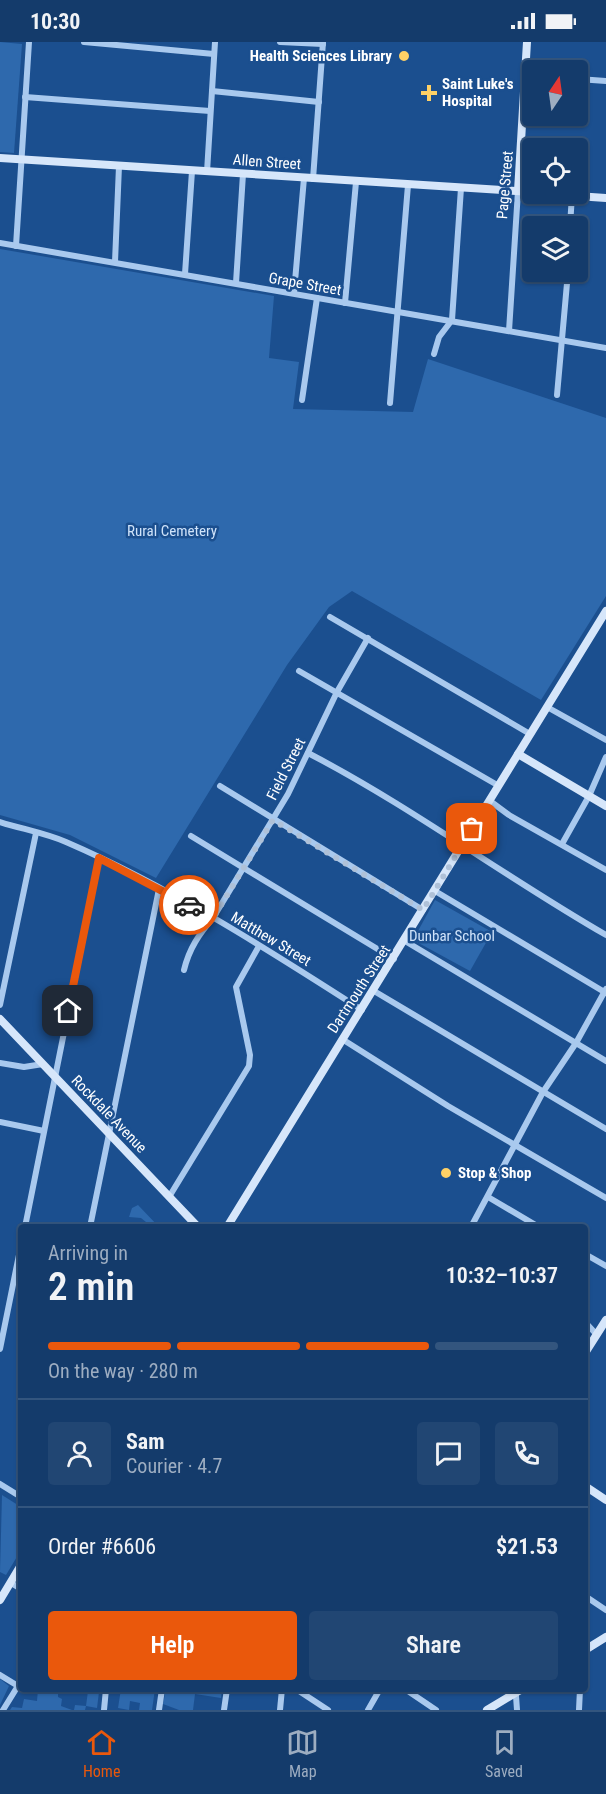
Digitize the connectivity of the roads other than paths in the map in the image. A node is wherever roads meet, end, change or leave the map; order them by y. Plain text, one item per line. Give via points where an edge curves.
1 (28, 42) edge
2 (84, 42) edge
3 (214, 42) edge
4 (280, 42) edge
5 (527, 42) edge
6 (323, 43) edge
7 (214, 54) junction
8 (528, 60) edge
9 (588, 80) edge
10 (606, 81) edge
11 (212, 91) junction
12 (25, 97) junction
13 (319, 102) junction
14 (210, 111) junction
15 (524, 126) edge
16 (0, 158) edge
17 (21, 160) junction
18 (119, 166) junction
19 (192, 171) junction
20 (207, 172) junction
21 (243, 174) junction
22 (304, 178) junction
23 (313, 179) junction
24 (356, 182) junction
25 (408, 185) junction
26 (461, 188) junction
27 (518, 191) junction
28 (522, 191) edge
29 (588, 196) edge
30 (606, 198) edge
31 (0, 243) edge
32 (16, 246) junction
33 (115, 262) junction
34 (185, 274) junction
35 (567, 282) edge
36 (236, 284) junction
37 (294, 294) junction
38 (317, 298) junction
39 (345, 303) junction
40 (398, 313) junction
41 (452, 320) junction
42 (509, 331) junction
43 (564, 340) junction
44 (606, 348) edge
45 (434, 354) dead end
46 (557, 395) dead end
47 (302, 399) dead end
48 (390, 403) dead end
49 (605, 615) edge
50 (330, 616) dead end
51 (368, 638) junction
52 (299, 671) dead end
53 (337, 692) junction
54 (547, 707) junction
55 (531, 734) junction
56 (606, 740) edge
57 (308, 753) junction
58 (518, 754) junction
59 (606, 757) edge
60 (220, 786) dead end
61 (500, 786) junction
62 (589, 796) junction
63 (490, 801) junction
64 (606, 806) edge
65 (273, 820) junction
66 (0, 822) edge
67 (36, 833) junction
68 (191, 836) dead end
69 (463, 843) junction
70 (562, 844) junction
71 (99, 858) junction
72 (242, 868) junction
73 (606, 870) edge
74 (159, 889) junction
75 (435, 891) junction
76 (423, 910) junction
77 (213, 918) junction
78 (606, 935) edge
79 (405, 940) junction
80 (259, 946) junction
81 (394, 958) junction
82 (184, 970) dead end
83 (374, 991) junction
84 (605, 992) edge
85 (0, 1005) edge
86 (362, 1010) junction
87 (0, 1019) edge
88 (342, 1039) junction
89 (576, 1043) junction
90 (606, 1061) edge
91 (0, 1063) edge
92 (43, 1064) junction
93 (55, 1077) junction
94 (543, 1092) junction
95 (0, 1122) edge
96 (606, 1129) edge
97 (44, 1131) junction
98 (109, 1134) junction
99 (516, 1144) junction
100 (169, 1197) junction
101 (488, 1197) junction
102 (606, 1198) edge
103 (26, 1224) edge
104 (91, 1224) edge
105 (195, 1224) edge
106 (229, 1224) edge
107 (473, 1224) edge
108 (535, 1224) edge
109 (588, 1256) edge
110 (18, 1260) edge
111 (606, 1266) edge
112 (606, 1320) edge
113 (588, 1325) edge
114 (597, 1335) junction
115 (588, 1348) edge
116 (0, 1349) edge
117 (0, 1484) edge
118 (588, 1488) edge
119 (18, 1495) edge
120 (606, 1500) edge
121 (18, 1570) edge
122 (10, 1583) junction
123 (18, 1587) edge
124 (588, 1598) edge
125 (0, 1600) edge
126 (606, 1610) edge
127 (606, 1637) edge
128 (588, 1648) edge
129 (0, 1675) edge
130 (18, 1683) edge
131 (18, 1685) edge
132 (106, 1692) edge
133 (162, 1692) edge
134 (227, 1692) edge
135 (282, 1692) edge
136 (301, 1692) edge
137 (378, 1692) edge
138 (409, 1692) edge
139 (513, 1692) edge
140 (516, 1692) edge
141 (580, 1692) edge
142 (3, 1710) edge
143 (104, 1710) edge
144 (159, 1710) edge
145 (224, 1710) edge
146 (280, 1710) edge
147 (328, 1710) edge
148 (368, 1710) edge
149 (436, 1710) edge
150 (487, 1710) edge
151 (517, 1710) edge
152 (579, 1710) edge

1 - 12 street
2 - 7 street
3 - 7 street
4 - 6 street
5 - 8 main road, Page Street
6 - 13 street
7 - 11 street
9 - 10 street
11 - 13 street
11 - 14 street
12 - 14 street
12 - 17 street
13 - 23 street
14 - 20 street
15 - 27 main road, Page Street
16 - 17 main road, Allen Street
17 - 18 main road, Allen Street
17 - 32 street
18 - 19 main road, Allen Street
18 - 33 street
19 - 20 main road, Allen Street
19 - 34 street
20 - 21 main road, Allen Street
21 - 22 main road, Allen Street
21 - 36 street
22 - 23 main road, Allen Street
22 - 37 street
23 - 24 main road, Allen Street
24 - 25 main road, Allen Street
24 - 39 street
25 - 26 main road, Allen Street
25 - 40 street
26 - 27 main road, Allen Street
26 - 41 street
27 - 28 main road, Allen Street
27 - 42 street, Page Street
29 - 30 main road
31 - 32 street, Grape Street
32 - 33 street, Grape Street
33 - 34 street, Grape Street
34 - 36 street, Grape Street
35 - 43 street
36 - 37 street, Grape Street
37 - 38 street, Grape Street
38 - 39 street, Grape Street
38 - 47 street
39 - 40 street, Grape Street
40 - 41 street, Grape Street
40 - 48 street
41 - 42 street, Grape Street
41 - 45 street via 439,337
42 - 43 street, Grape Street
43 - 44 street, Grape Street
43 - 46 street
49 - 54 main road, Dartmouth Street
50 - 51 street
51 - 53 street, Field Street
51 - 55 street
52 - 53 street
53 - 57 street, Field Street
53 - 61 street
54 - 55 main road, Dartmouth Street
54 - 56 street
55 - 58 main road, Dartmouth Street
57 - 65 street, Field Street
57 - 69 street
58 - 61 main road, Dartmouth Street
58 - 62 main road
59 - 62 street
60 - 65 street
61 - 63 main road, Dartmouth Street
62 - 64 main road
62 - 70 street
63 - 69 main road, Dartmouth Street
63 - 70 street
65 - 72 street, Field Street
65 - 76 street
66 - 67 street, Matthew Street
67 - 71 street, Matthew Street
67 - 85 street
68 - 72 street
69 - 75 main road, Dartmouth Street
69 - 78 street via 537,895
70 - 73 street
71 - 74 street, Matthew Street
71 - 93 street
72 - 77 street, Field Street
72 - 81 street
74 - 77 street, Matthew Street
74 - 98 street
75 - 76 main road, Dartmouth Street
75 - 84 street
76 - 79 main road, Dartmouth Street
77 - 80 street, Matthew Street
77 - 82 street, Field Street via 188,954
79 - 81 main road, Dartmouth Street
79 - 89 street
80 - 86 street, Matthew Street
80 - 100 street via 236,987 249,1066
81 - 83 main road, Dartmouth Street
83 - 86 main road, Dartmouth Street
83 - 94 street
84 - 89 street
86 - 88 main road, Dartmouth Street
87 - 92 main road, Rockdale Avenue
88 - 99 street
88 - 106 main road, Dartmouth Street
89 - 90 street
89 - 94 street
91 - 92 street via 24,1067
92 - 93 main road, Rockdale Avenue
93 - 97 street
93 - 98 main road, Rockdale Avenue
94 - 96 street
94 - 99 street
95 - 97 street
97 - 103 street
98 - 100 main road, Rockdale Avenue
98 - 104 street
99 - 101 street
99 - 102 street
100 - 105 main road, Rockdale Avenue
101 - 107 street
101 - 108 street
109 - 111 street
110 - 116 street
112 - 114 main road
113 - 114 street
114 - 115 main road
117 - 119 street
118 - 120 main road
121 - 122 main road
122 - 123 street
122 - 125 main road
124 - 126 street
127 - 128 main road
129 - 130 street
131 - 142 street
132 - 143 street
133 - 144 street
134 - 145 street
135 - 146 street
136 - 147 street
137 - 148 street
138 - 149 street
139 - 150 main road
140 - 151 street
141 - 152 street

